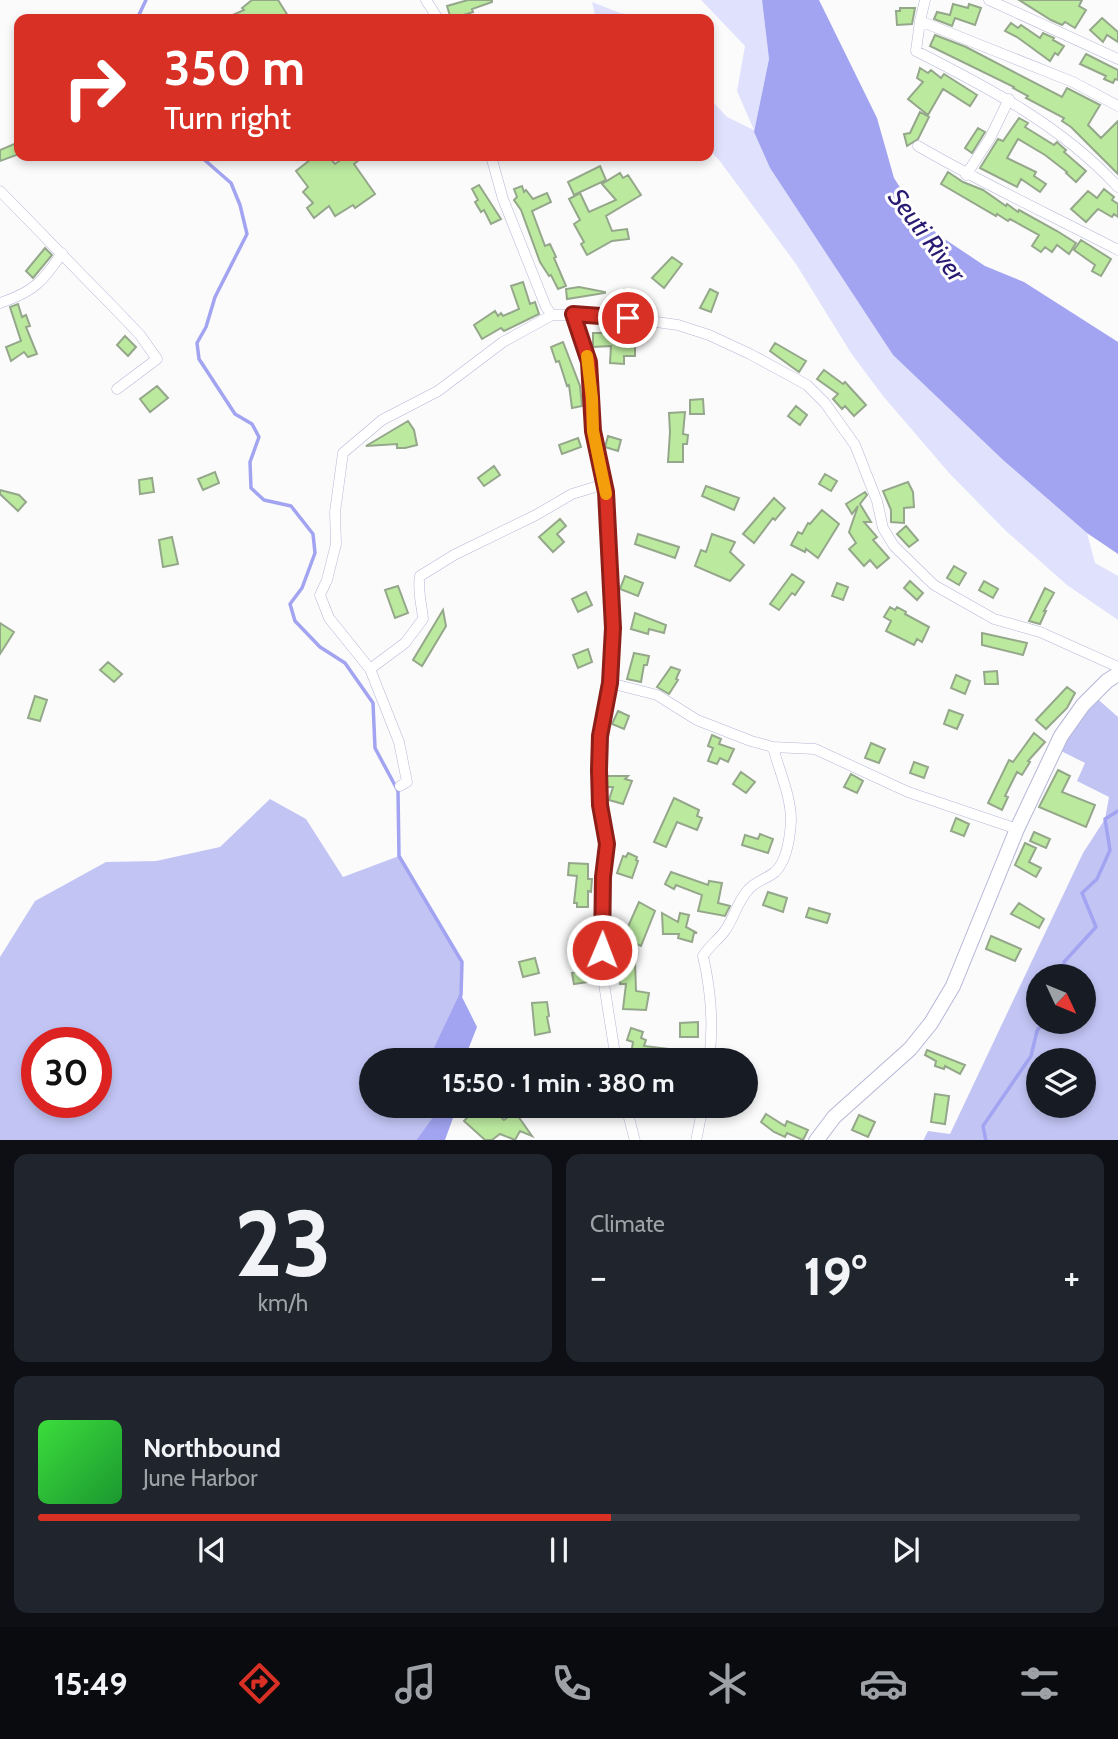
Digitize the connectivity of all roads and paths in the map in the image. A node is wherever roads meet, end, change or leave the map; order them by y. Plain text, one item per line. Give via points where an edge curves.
1 (925, 0) edge
2 (989, 0) edge
3 (920, 21) junction
4 (1118, 59) edge
5 (1009, 99) junction
6 (1118, 106) edge
7 (918, 146) dead end
8 (492, 161) edge
9 (966, 175) junction
10 (1118, 187) edge
11 (0, 191) edge
12 (1118, 250) edge
13 (62, 253) junction
14 (0, 303) edge
15 (573, 314) junction
16 (552, 315) junction
17 (117, 389) dead end
18 (605, 484) junction
19 (1118, 667) edge
20 (370, 669) junction
21 (1118, 674) edge
22 (610, 683) junction
23 (773, 747) junction
24 (400, 786) dead end
25 (1017, 829) junction
26 (615, 1048) edge
27 (710, 1048) edge
28 (629, 1118) edge
29 (701, 1118) edge
30 (635, 1140) edge
31 (696, 1140) edge
32 (816, 1140) edge

1 - 3 street
2 - 4 street
3 - 5 street via 916,51
3 - 6 street via 1073,82
5 - 9 street
5 - 10 street via 1097,164
7 - 9 street
8 - 16 street via 503,199
9 - 12 street
11 - 13 street
13 - 14 street via 45,279 28,293
13 - 17 street via 157,359
15 - 16 street
15 - 18 street via 589,362 593,431
15 - 19 street via 687,327 807,385 855,445 883,528 934,586 994,619 1040,632
16 - 20 street via 503,342 438,391 382,421 343,453 336,544 320,595 329,618
18 - 20 street via 572,494 420,576 423,620 405,643
18 - 22 street via 613,628
20 - 24 street via 399,742 407,782
21 - 25 street via 1083,705 1061,736
22 - 23 street via 657,695 697,720
22 - 26 street via 599,770 607,844 603,973
23 - 25 street via 815,749 908,792
23 - 27 street via 791,822 784,860 747,891 723,935 710,944 703,957 712,1021
25 - 32 street via 953,986 931,1023
28 - 30 street
29 - 31 street

